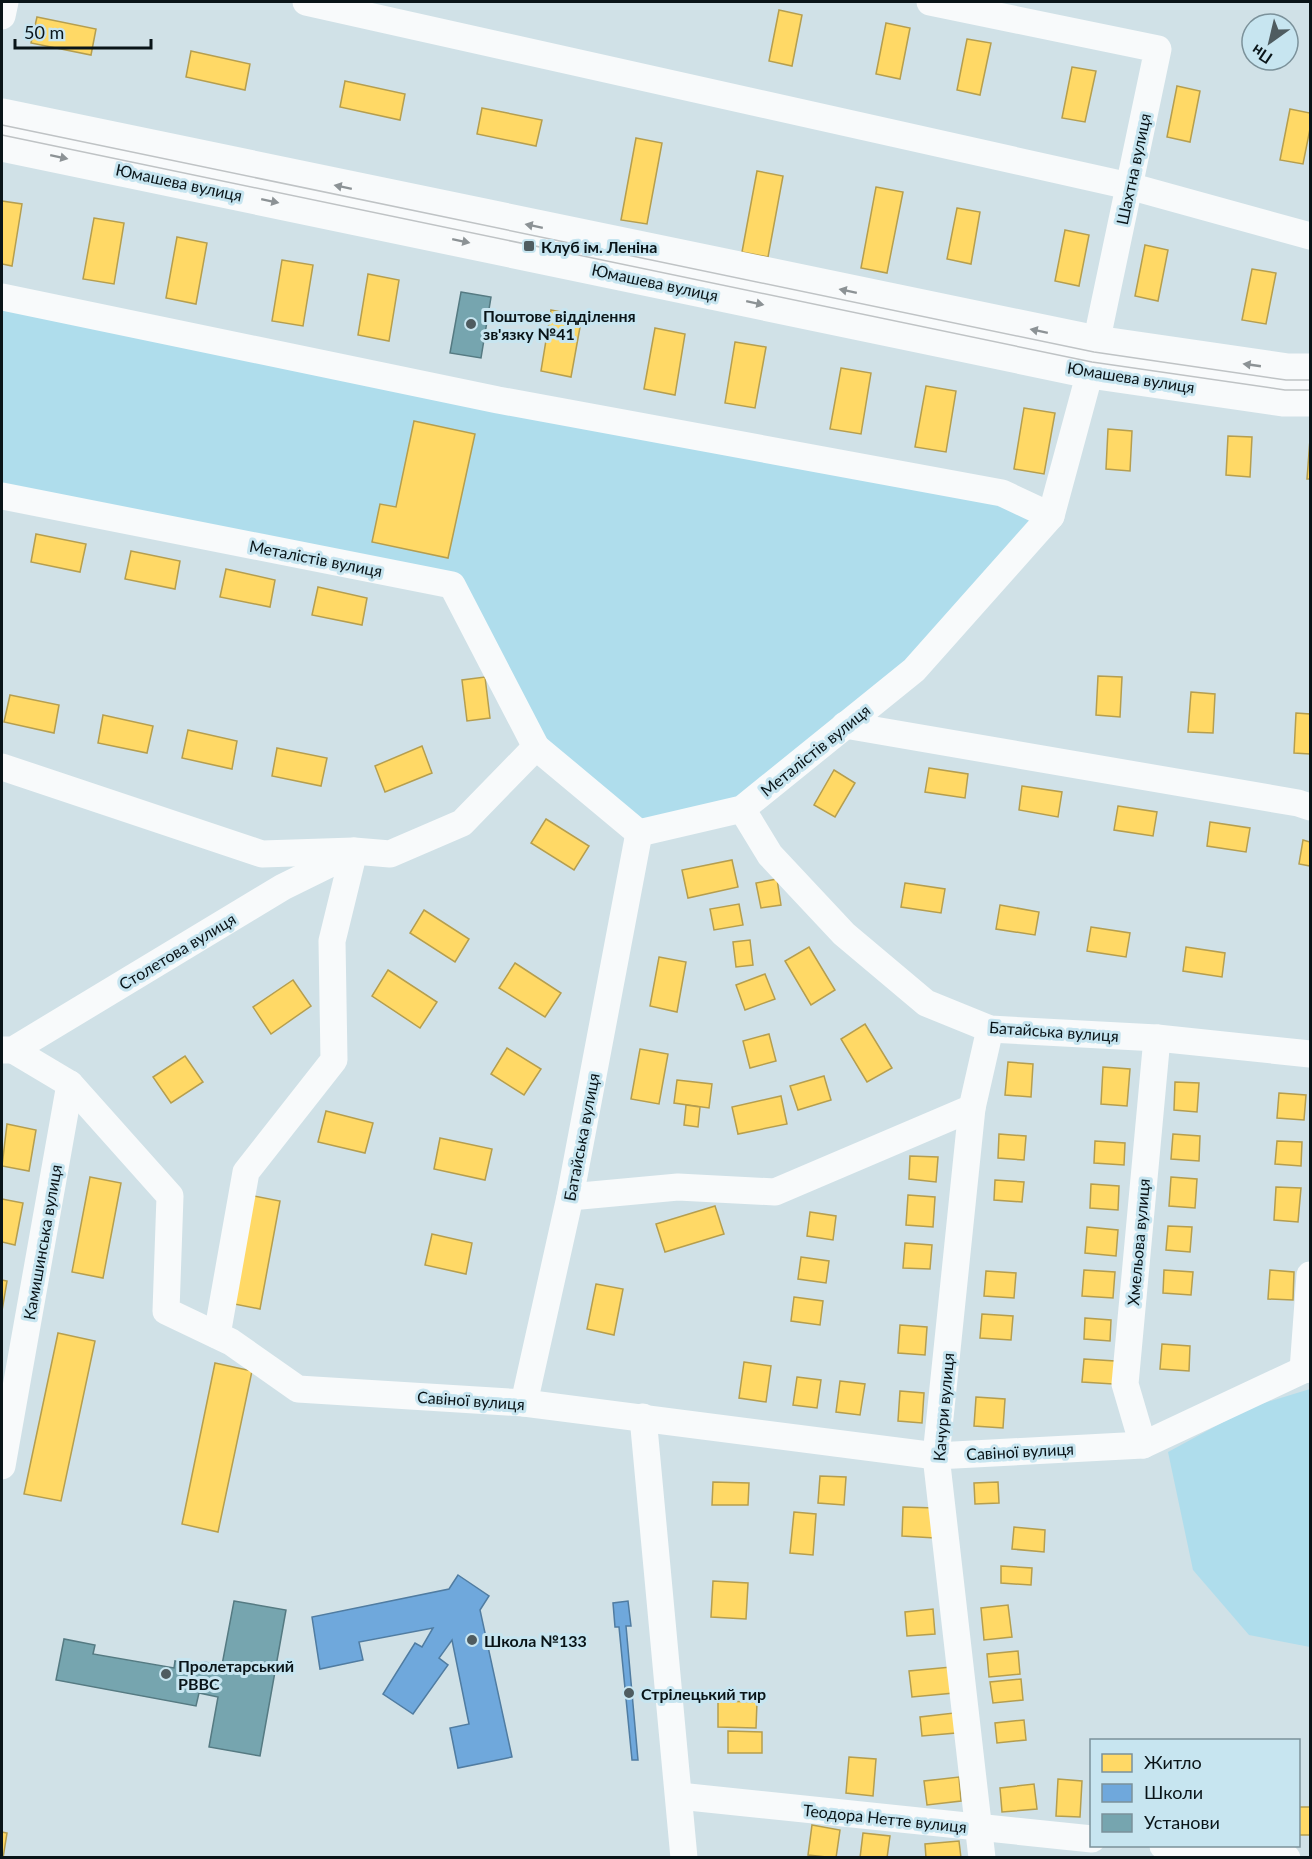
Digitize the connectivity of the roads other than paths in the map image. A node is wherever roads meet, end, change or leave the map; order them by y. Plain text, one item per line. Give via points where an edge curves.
1 (5, 2) edge
2 (306, 2) edge
3 (930, 2) edge
4 (2, 16) edge
5 (2, 115) edge
6 (2, 145) edge
7 (1129, 186) junction
8 (1311, 236) edge
9 (2, 297) edge
10 (1093, 357) junction
11 (1311, 370) edge
12 (1311, 400) edge
13 (2, 496) edge
14 (1051, 516) junction
15 (845, 725) junction
16 (536, 747) junction
17 (2, 767) edge
18 (1311, 807) edge
19 (742, 809) junction
20 (639, 833) junction
21 (354, 851) junction
22 (990, 1029) junction
23 (1157, 1038) junction
24 (7, 1050) edge
25 (1311, 1054) edge
26 (70, 1084) junction
27 (972, 1108) junction
28 (570, 1197) junction
29 (1311, 1275) edge
30 (217, 1335) junction
31 (1307, 1370) edge
32 (524, 1403) junction
33 (643, 1417) junction
34 (1143, 1444) junction
35 (936, 1456) junction
36 (2, 1466) edge
37 (679, 1796) junction
38 (979, 1828) junction
39 (1090, 1839) edge
40 (1184, 1847) edge
41 (684, 1857) edge
42 (982, 1857) edge
43 (1287, 1857) edge

1 - 4 street
2 - 7 street
3 - 7 street, Шахтна вулиця via 1158,49
10 -> 5 main road, Юмашева вулиця
6 -> 10 main road, Юмашева вулиця
7 - 8 street
7 - 10 street, Шахтна вулиця
9 - 14 street via 506,402 1002,493
11 -> 10 main road, Юмашева вулиця
10 - 12 main road, Юмашева вулиця via 1283,400
10 - 14 street, Шахтна вулиця
13 - 16 street, Металістів вулиця via 452,585
14 - 15 street, Металістів вулиця via 915,670
15 - 18 street
15 - 19 street, Металістів вулиця
16 - 20 street, Металістів вулиця
16 - 21 street via 462,823 390,854
17 - 21 street via 262,854
19 - 20 street, Металістів вулиця
19 - 22 street, Батайська вулиця via 770,855 844,934 926,1003
20 - 28 street, Батайська вулиця
21 - 24 street, Столетова вулиця via 284,887
21 - 30 street via 332,941 334,1060 246,1172
22 - 23 street, Батайська вулиця
22 - 27 street, Качури вулиця
23 - 25 street, Батайська вулиця
23 - 34 street, Хмельова вулиця via 1125,1384
24 - 26 street
26 - 30 street via 170,1196 166,1311
26 - 36 street, Камишинська вулиця
27 - 28 street via 775,1192 678,1187
27 - 35 street, Качури вулиця
28 - 32 street, Батайська вулиця
29 - 31 street
30 - 32 street, Савіної вулиця via 298,1389
31 - 34 street, Савіної вулиця
32 - 33 street, Савіної вулиця
33 - 35 street, Савіної вулиця
33 - 37 street
34 - 35 street, Савіної вулиця
35 - 38 street, Качури вулиця
37 - 38 street, Теодора Нетте вулиця
37 - 41 street
38 - 39 street, Теодора Нетте вулиця
38 - 42 street, Качури вулиця
40 - 43 street

